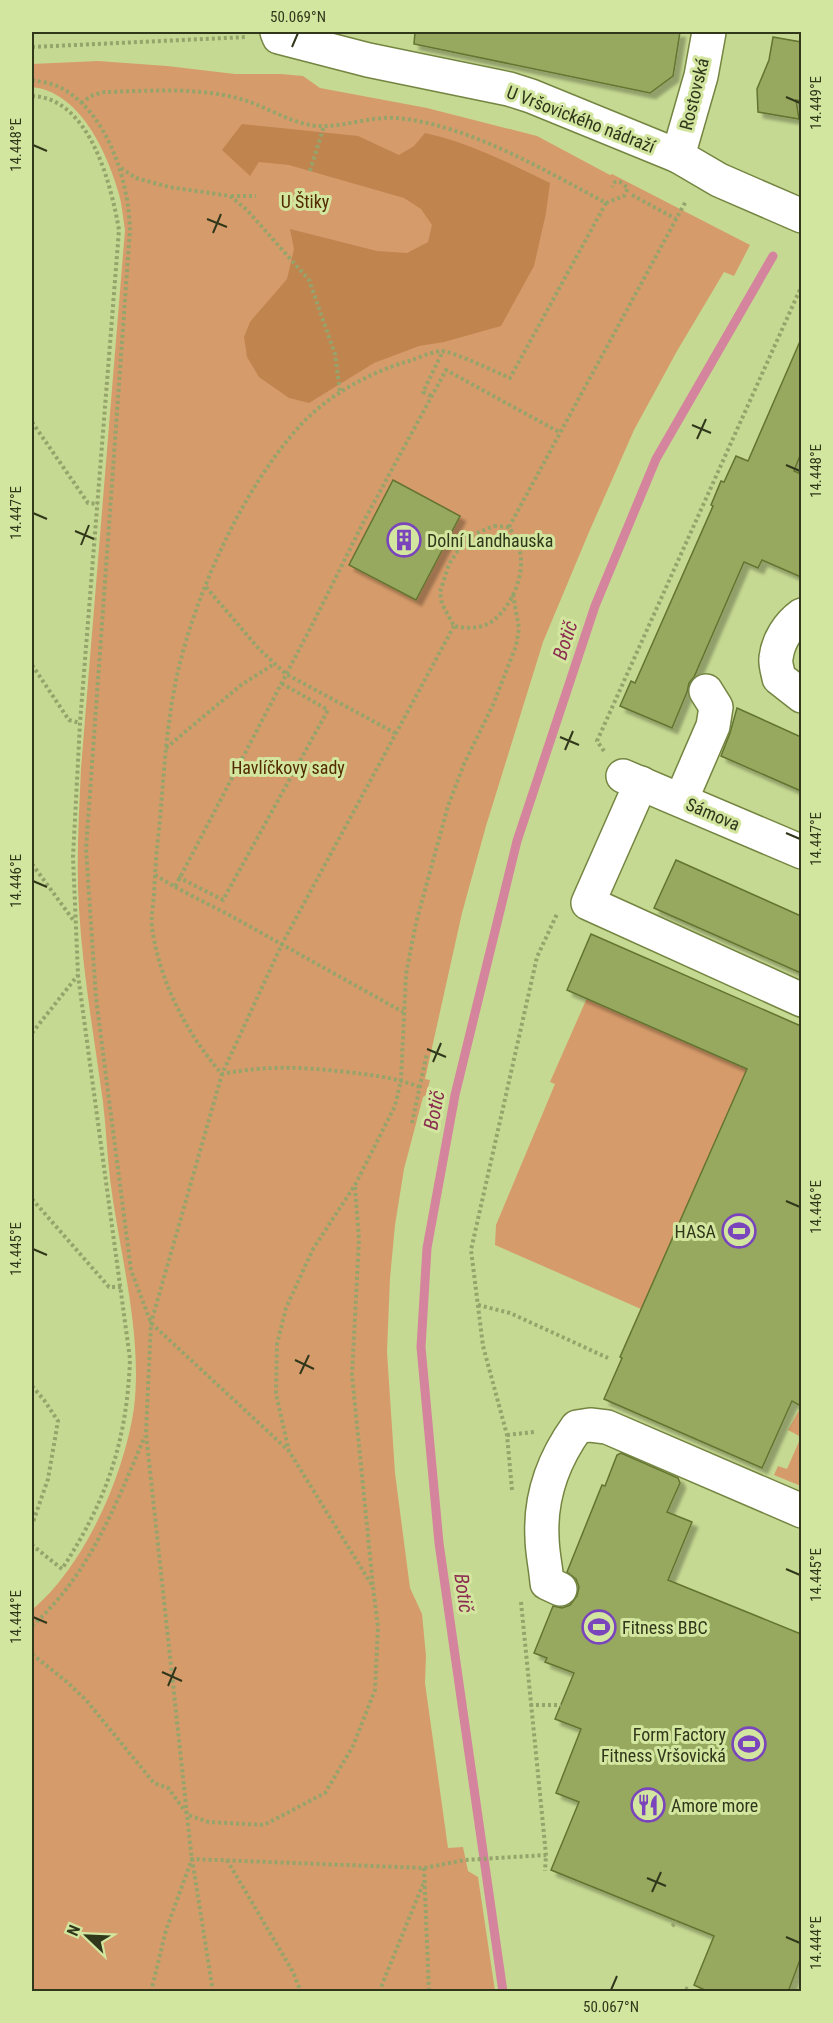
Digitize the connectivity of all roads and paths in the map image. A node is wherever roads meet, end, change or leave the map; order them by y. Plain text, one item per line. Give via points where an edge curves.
1 (709, 32) edge
2 (278, 34) edge
3 (221, 38) dead end
4 (32, 47) edge
5 (32, 80) edge
6 (32, 96) edge
7 (81, 103) junction
8 (324, 126) junction
9 (687, 163) junction
10 (121, 168) junction
11 (310, 171) dead end
12 (612, 187) dead end
13 (632, 195) dead end
14 (230, 196) junction
15 (256, 196) dead end
16 (686, 201) dead end
17 (606, 204) junction
18 (801, 216) edge
19 (676, 219) junction
20 (801, 285) edge
21 (443, 351) junction
22 (340, 392) junction
23 (431, 396) junction
24 (32, 422) edge
25 (560, 432) junction
26 (98, 504) junction
27 (509, 526) junction
28 (206, 587) junction
29 (513, 594) junction
30 (801, 615) edge
31 (454, 627) junction
32 (274, 664) junction
33 (32, 665) edge
34 (286, 674) junction
35 (281, 683) junction
36 (706, 691) dead end
37 (801, 696) edge
38 (80, 723) junction
39 (395, 733) junction
40 (166, 748) junction
41 (632, 780) junction
42 (681, 800) junction
43 (801, 852) edge
44 (32, 864) edge
45 (155, 875) junction
46 (178, 878) junction
47 (175, 886) junction
48 (562, 904) dead end
49 (75, 921) junction
50 (282, 944) junction
51 (78, 975) junction
52 (801, 1000) edge
53 (403, 1012) junction
54 (32, 1033) edge
55 (427, 1053) dead end
56 (222, 1074) junction
57 (401, 1080) junction
58 (420, 1087) junction
59 (412, 1123) dead end
60 (355, 1185) junction
61 (32, 1199) edge
62 (121, 1287) junction
63 (478, 1305) junction
64 (151, 1323) junction
65 (608, 1358) dead end
66 (32, 1386) edge
67 (146, 1434) junction
68 (289, 1451) junction
69 (512, 1494) dead end
70 (801, 1511) edge
71 (32, 1525) edge
72 (32, 1545) edge
73 (373, 1587) junction
74 (560, 1589) dead end
75 (521, 1599) dead end
76 (32, 1626) edge
77 (32, 1654) edge
78 (530, 1705) junction
79 (561, 1705) dead end
80 (188, 1815) junction
81 (546, 1855) junction
82 (192, 1859) junction
83 (227, 1860) junction
84 (424, 1868) junction
85 (545, 1871) dead end
86 (423, 1882) junction
87 (677, 1922) dead end
88 (672, 1926) dead end
89 (801, 1969) edge
90 (685, 1988) dead end
91 (152, 1992) edge
92 (213, 1992) edge
93 (301, 1992) edge
94 (379, 1992) edge
95 (429, 1992) edge
96 (693, 1992) edge
97 (792, 1992) edge

1 - 9 street, Rostovská
2 - 9 street, U Vršovického nádraží via 368,60 531,96
3 - 4 path
5 - 7 path via 64,89
6 - 26 path via 59,103 75,117 107,175 116,210 119,246
7 - 8 path via 105,92 184,91 235,97 300,123
7 - 10 path via 110,144
8 - 11 path
8 - 17 path via 388,118 457,131
9 - 18 street, U Vršovického nádraží
10 - 14 path via 136,178 169,187
10 - 64 path via 130,208 130,230 86,849 96,998 129,1258
12 - 17 path via 620,182 628,188 624,196
13 - 19 path
14 - 15 path
14 - 22 path via 309,280 335,354
16 - 19 path
17 - 21 path via 510,378
19 - 25 path
20 - 41 path via 597,741
21 - 22 path via 383,368
21 - 23 path via 423,392
22 - 28 path via 299,426 278,452 247,500
23 - 25 path via 446,370
23 - 34 path
24 - 26 path via 88,503
25 - 27 path
26 - 38 path
27 - 29 path via 520,552 521,566
27 - 31 path via 494,526 467,537 449,564 440,592 441,604
28 - 32 path
28 - 40 path via 179,669
29 - 31 path via 493,621 468,629
29 - 53 path via 519,629 516,646 448,806 411,945
30 - 37 street via 783,636 776,658 779,678
31 - 39 path
32 - 34 path
32 - 40 path via 241,685
33 - 38 path via 69,720
34 - 35 path
34 - 39 path
35 - 46 path
35 - 46 path via 328,710 223,900
36 - 42 street via 716,707 713,726
38 - 49 path via 73,857
39 - 50 path
40 - 45 path
41 - 42 street, Sámova
41 - 52 street via 588,903
42 - 43 street, Sámova
44 - 49 path
45 - 47 path
45 - 56 path via 152,925 160,968 204,1054
46 - 47 path
47 - 50 path
48 - 63 path via 537,957 471,1250
49 - 51 path
50 - 53 path
50 - 56 path
51 - 54 path
51 - 62 path
53 - 57 path
55 - 58 path
56 - 57 path via 298,1066
56 - 64 path
57 - 58 path
57 - 60 path via 395,1106
58 - 59 path
60 - 68 path via 313,1249 286,1308 279,1335 276,1394
60 - 73 path via 359,1239 352,1375
61 - 62 path via 109,1287
62 - 72 path via 130,1359 129,1395 115,1462 102,1498 62,1569
63 - 65 path via 510,1313
63 - 69 path via 483,1346 507,1435
64 - 67 path
64 - 68 path
66 - 71 path via 58,1421 48,1479
67 - 76 path via 97,1544 66,1590
67 - 80 path
68 - 73 path
70 - 74 street via 608,1427 577,1427 555,1466 545,1496 542,1536 547,1583
73 - 80 path via 378,1627 375,1690 353,1746 325,1793 264,1825 209,1822
75 - 78 path
77 - 80 path via 86,1700 154,1783 168,1788
78 - 79 path
78 - 81 path
80 - 82 path
81 - 84 path via 465,1860
81 - 85 path
82 - 83 path
82 - 91 path via 166,1930
82 - 92 path
83 - 84 path
83 - 93 path
84 - 86 path
86 - 94 path
86 - 95 path
87 - 88 path
89 - 97 path
90 - 96 path

